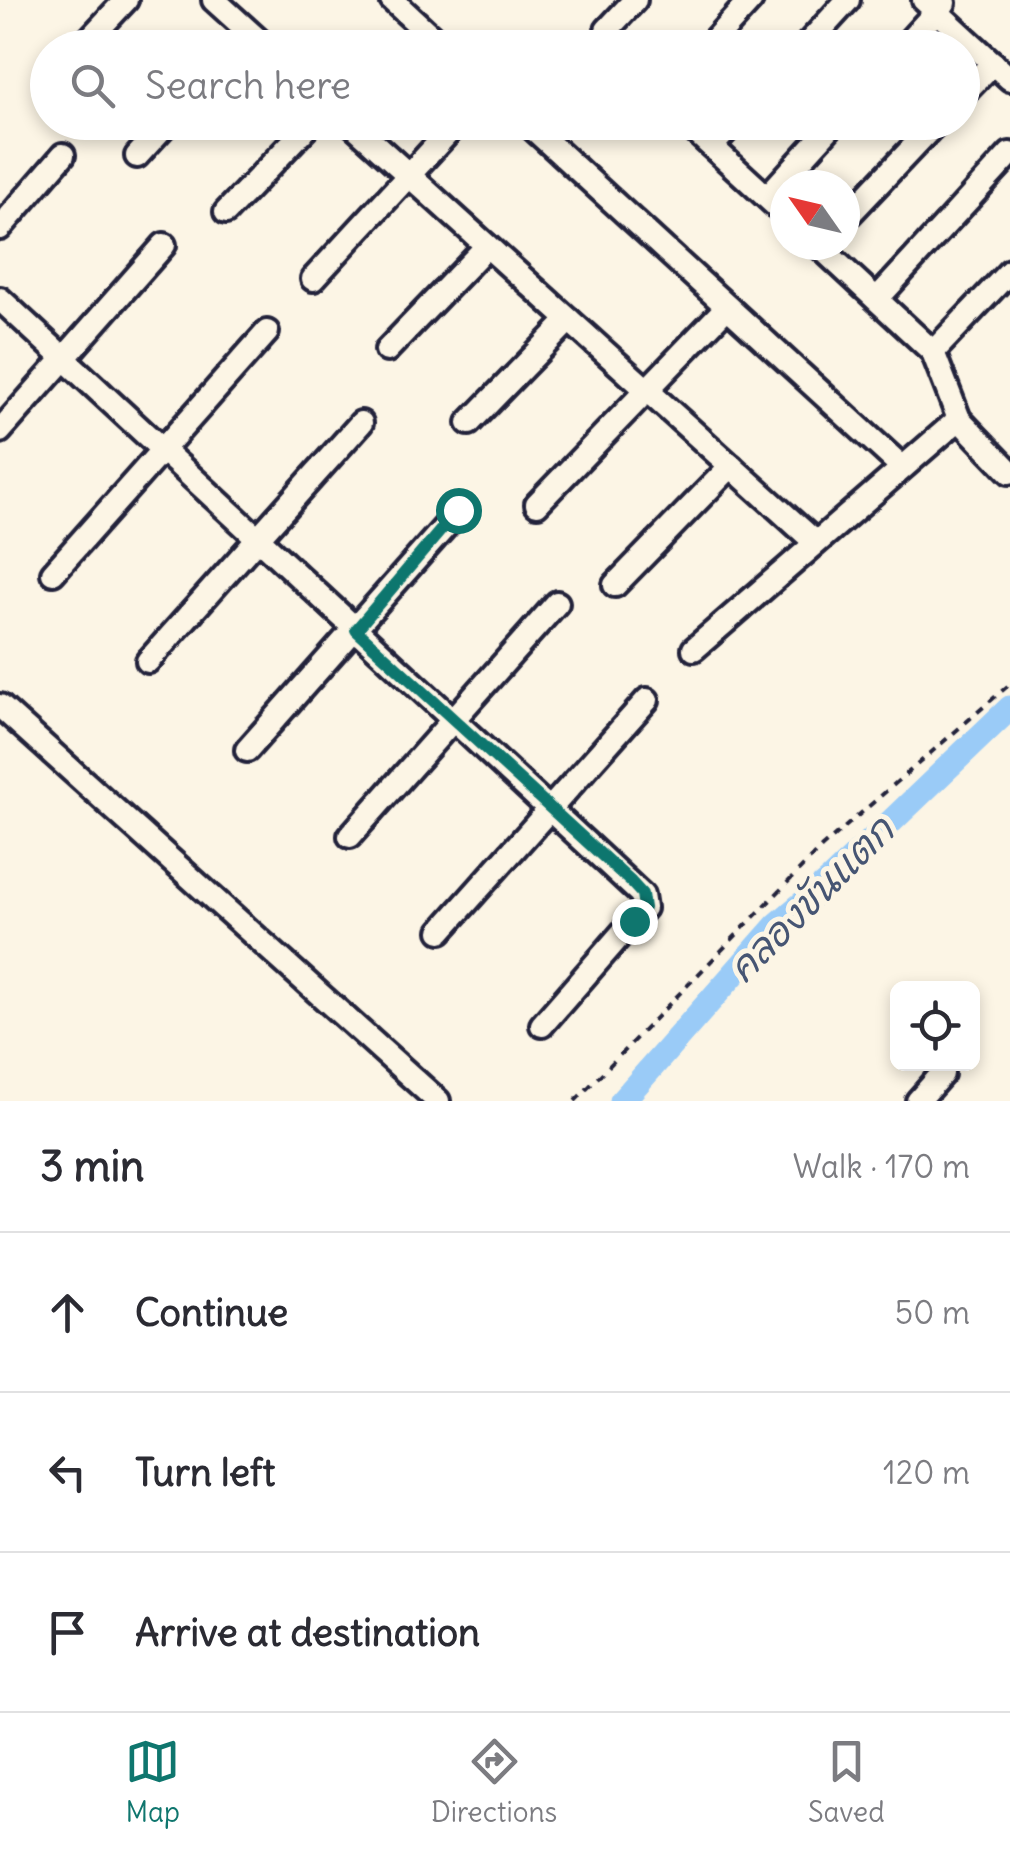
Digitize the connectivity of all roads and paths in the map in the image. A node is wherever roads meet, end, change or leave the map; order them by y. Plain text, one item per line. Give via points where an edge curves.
1 (126, 0) edge
2 (214, 0) edge
3 (392, 0) edge
4 (635, 0) edge
5 (751, 0) edge
6 (848, 0) edge
7 (935, 4) edge
8 (98, 30) edge
9 (241, 30) edge
10 (424, 30) edge
11 (607, 30) edge
12 (724, 30) edge
13 (820, 30) edge
14 (916, 30) edge
15 (961, 30) edge
16 (980, 49) edge
17 (1002, 71) edge
18 (980, 84) edge
19 (152, 140) edge
20 (295, 140) edge
21 (370, 140) edge
22 (442, 140) edge
23 (546, 140) edge
24 (705, 140) edge
25 (718, 140) edge
26 (819, 140) edge
27 (919, 140) edge
28 (712, 146) junction
29 (1010, 154) edge
30 (64, 155) dead end
31 (137, 156) dead end
32 (409, 176) junction
33 (767, 197) junction
34 (770, 200) edge
35 (860, 203) edge
36 (226, 212) dead end
37 (0, 228) edge
38 (164, 245) dead end
39 (487, 246) junction
40 (835, 260) edge
41 (1010, 271) edge
42 (313, 279) dead end
43 (0, 299) edge
44 (877, 299) junction
45 (727, 307) junction
46 (569, 320) junction
47 (267, 332) dead end
48 (387, 350) dead end
49 (933, 352) junction
50 (64, 358) junction
51 (647, 390) junction
52 (958, 420) junction
53 (361, 423) dead end
54 (469, 423) dead end
55 (0, 431) edge
56 (162, 448) junction
57 (731, 466) junction
58 (902, 466) junction
59 (1010, 472) edge
60 (537, 504) dead end
61 (458, 510) dead end
62 (258, 539) junction
63 (815, 542) junction
64 (53, 573) dead end
65 (615, 585) dead end
66 (557, 603) dead end
67 (356, 630) junction
68 (694, 649) dead end
69 (148, 661) dead end
70 (1010, 684) edge
71 (647, 700) dead end
72 (0, 706) edge
73 (453, 720) junction
74 (247, 750) dead end
75 (552, 810) junction
76 (350, 836) dead end
77 (441, 931) dead end
78 (542, 1025) dead end
79 (942, 1074) dead end
80 (438, 1101) edge
81 (576, 1101) edge
82 (918, 1101) edge

1 - 8 street
2 - 9 street
3 - 10 street
4 - 11 street
5 - 12 street
6 - 13 street
7 - 14 street
7 - 15 street
16 - 17 street
17 - 18 street
19 - 31 street
20 - 36 street
21 - 32 street
22 - 32 street
23 - 45 street
24 - 28 street
25 - 28 street
26 - 33 street
27 - 35 street
28 - 33 street
29 - 44 street
30 - 37 street
32 - 39 street
32 - 42 street
33 - 34 street
38 - 50 street
39 - 46 street
39 - 48 street
40 - 44 street
41 - 49 street
43 - 50 street
44 - 49 street
45 - 51 street
45 - 58 street
46 - 51 street
46 - 54 street
47 - 56 street
49 - 52 street
50 - 55 street
50 - 56 street
51 - 57 street
51 - 60 street
52 - 58 street
52 - 59 street
53 - 62 street
56 - 62 street
56 - 64 street
57 - 63 street
57 - 65 street
58 - 63 street
61 - 67 street
62 - 67 street
62 - 69 street
63 - 68 street
66 - 73 street
67 - 73 street
67 - 74 street
70 - 81 path via 822,847
71 - 75 street
72 - 80 street
73 - 75 street
73 - 76 street
75 - 77 street
75 - 78 street via 631,882 644,908
79 - 82 street

